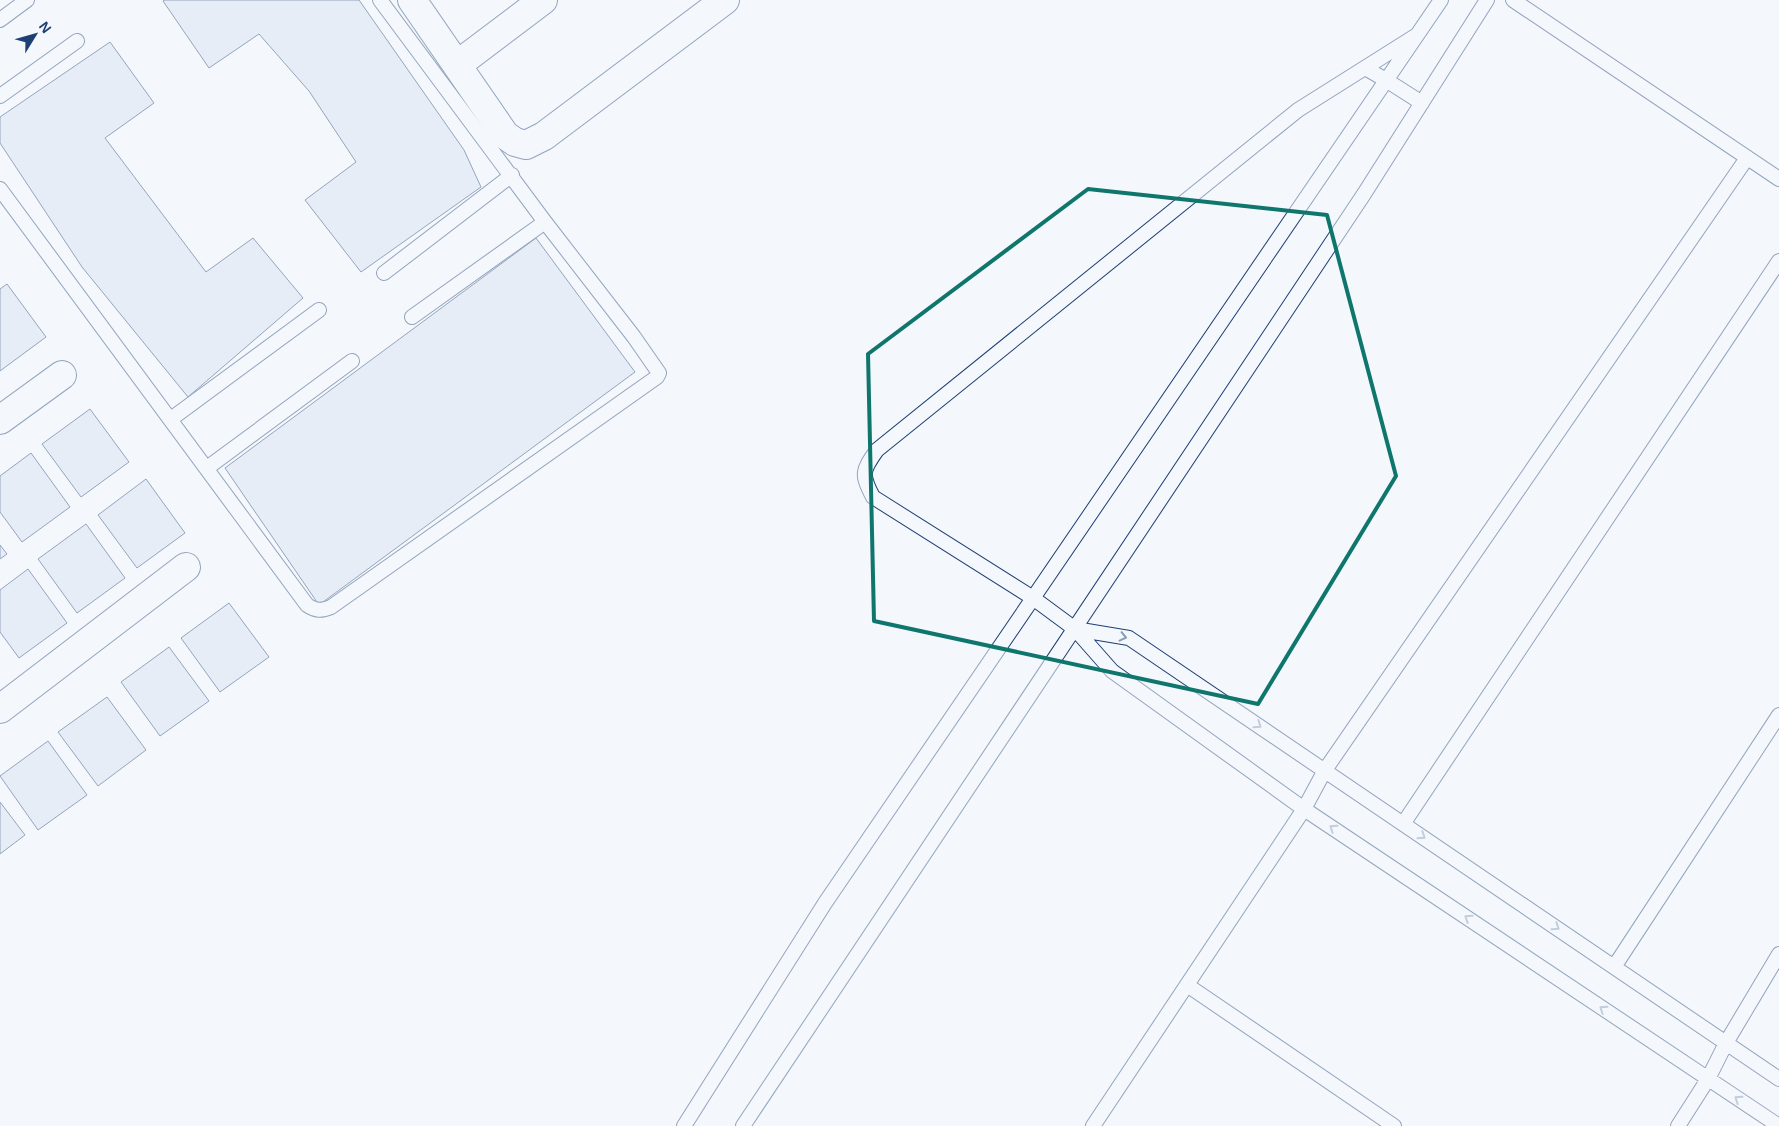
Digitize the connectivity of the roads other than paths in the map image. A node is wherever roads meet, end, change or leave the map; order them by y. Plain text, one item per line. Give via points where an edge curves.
1 (27, 0) edge
2 (380, 0) edge
3 (412, 0) edge
4 (544, 0) edge
5 (725, 0) edge
6 (1441, 0) edge
7 (1487, 0) edge
8 (1514, 0) edge
9 (0, 20) edge
10 (1417, 35) junction
11 (77, 41) dead end
12 (457, 65) junction
13 (1365, 68) junction
14 (1386, 80) junction
15 (0, 96) edge
16 (1422, 103) junction
17 (1747, 158) junction
18 (512, 175) junction
19 (1779, 179) edge
20 (0, 189) edge
21 (545, 222) junction
22 (1779, 261) edge
23 (384, 273) dead end
24 (319, 310) dead end
25 (412, 317) dead end
26 (352, 361) dead end
27 (62, 374) dead end
28 (171, 419) junction
29 (0, 420) edge
30 (207, 468) junction
31 (186, 567) dead end
32 (1033, 598) junction
33 (1075, 628) junction
34 (0, 709) edge
35 (1779, 715) edge
36 (1325, 770) junction
37 (1304, 809) junction
38 (1403, 824) junction
39 (1779, 954) edge
40 (1614, 967) junction
41 (1187, 985) junction
42 (1726, 1043) junction
43 (1708, 1079) junction
44 (1779, 1079) edge
45 (684, 1126) edge
46 (743, 1126) edge
47 (1093, 1126) edge
48 (1394, 1126) edge
49 (1678, 1126) edge
50 (1779, 1126) edge

1 - 9 lane
2 - 18 lane
3 - 12 street
4 - 12 street
5 - 12 street via 544,136 526,145 505,134
6 - 10 lane
7 - 16 lane
8 - 17 lane
10 - 13 lane
10 - 14 lane
11 - 15 lane
13 - 14 lane
13 - 32 lane via 1298,110 877,450 867,464 864,480 873,497
14 - 16 lane
14 - 32 lane
16 - 33 lane
17 - 19 lane
17 - 36 lane
18 - 21 lane
18 - 23 lane
20 - 28 lane
21 - 25 lane
21 - 30 lane via 658,370 657,377 322,610 307,605
22 - 38 lane
24 - 28 lane
26 - 30 lane
27 - 29 street
28 - 30 lane
31 - 34 street
32 - 33 lane
32 - 45 lane via 825,903
33 -> 36 lane via 1129,638
33 - 37 lane via 1112,671
33 - 46 lane
35 - 40 lane
36 - 37 lane
36 - 38 lane
37 - 41 lane
43 -> 37 lane
38 -> 40 lane
39 - 42 lane
40 - 42 lane
41 - 47 lane
41 - 48 lane
42 - 43 lane
42 - 44 lane
43 - 49 lane
50 -> 43 lane

